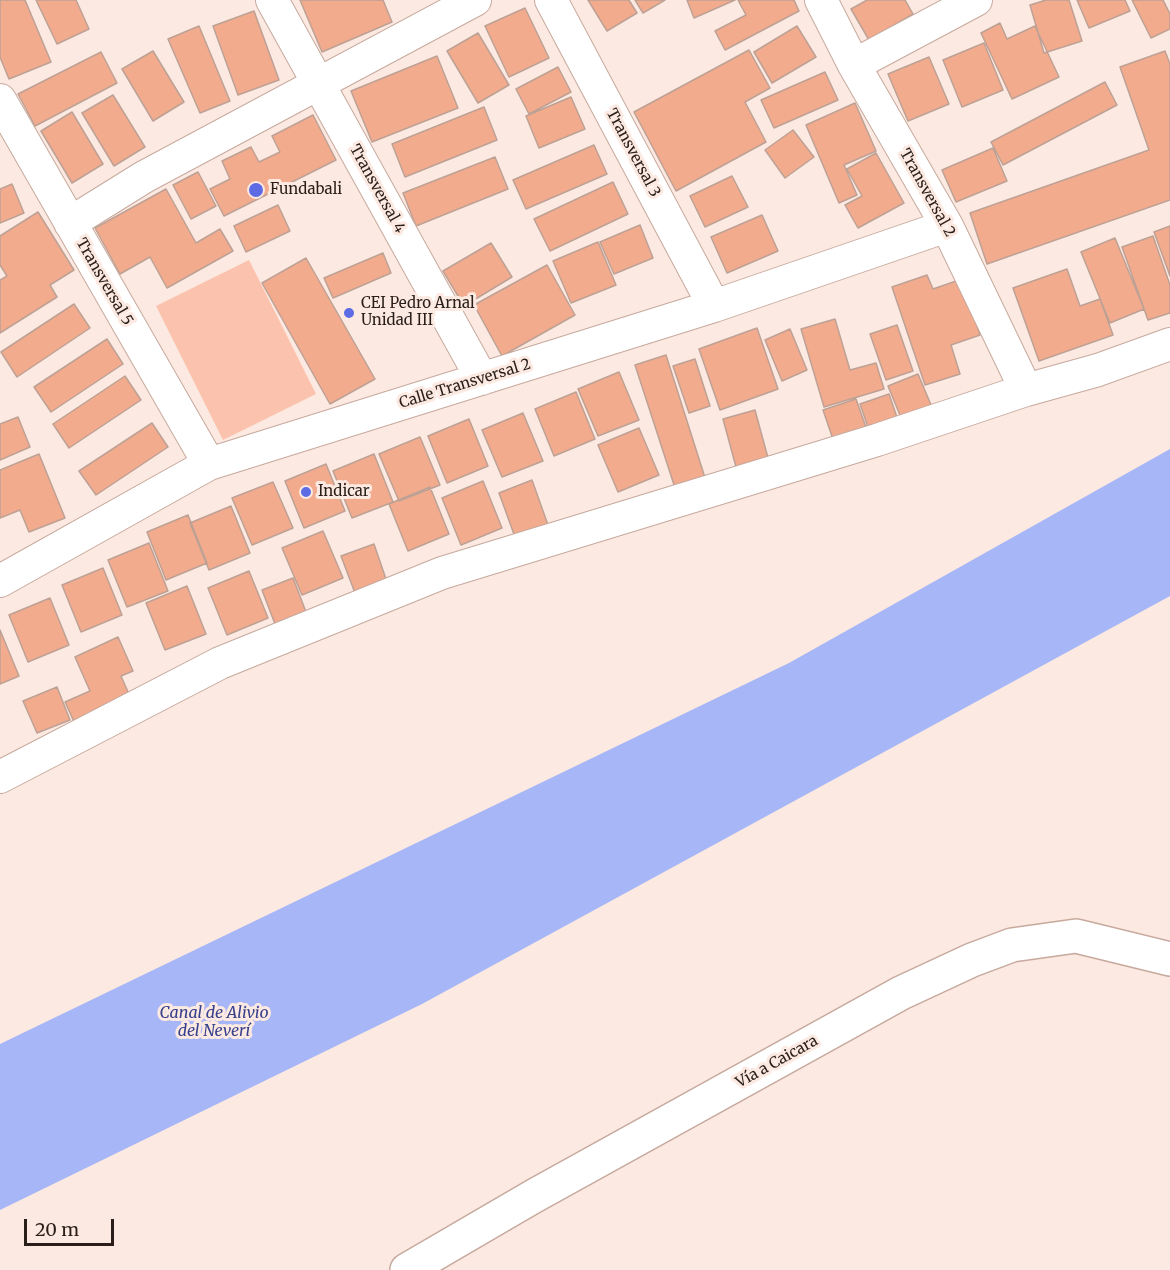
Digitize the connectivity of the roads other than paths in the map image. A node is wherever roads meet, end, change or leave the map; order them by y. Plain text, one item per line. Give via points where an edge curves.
1 (272, 0) edge
2 (475, 0) edge
3 (550, 0) edge
4 (820, 0) edge
5 (976, 0) edge
6 (854, 65) junction
7 (319, 85) junction
8 (0, 100) edge
9 (70, 223) junction
10 (947, 226) junction
11 (714, 306) junction
12 (1170, 344) edge
13 (482, 379) junction
14 (1026, 390) junction
15 (209, 464) junction
16 (0, 581) edge
17 (0, 777) edge
18 (1170, 959) edge
19 (407, 1270) edge

1 - 7 street, Transversal 4
2 - 7 street
3 - 11 street, Transversal 3
4 - 6 street, Transversal 2
5 - 6 street
6 - 10 street, Transversal 2
7 - 9 street via 144,177
7 - 13 street, Transversal 4
8 - 9 street, Transversal 5
9 - 15 street, Transversal 5
10 - 11 street, Calle Transversal 2
10 - 14 street, Transversal 2
11 - 13 street, Calle Transversal 2
12 - 14 street
13 - 15 street, Calle Transversal 2
14 - 17 street via 878,440 442,573 220,663
15 - 16 street, Calle Transversal 2
18 - 19 street, Vía a Caicara via 1076,936 1012,945 972,960 890,999

